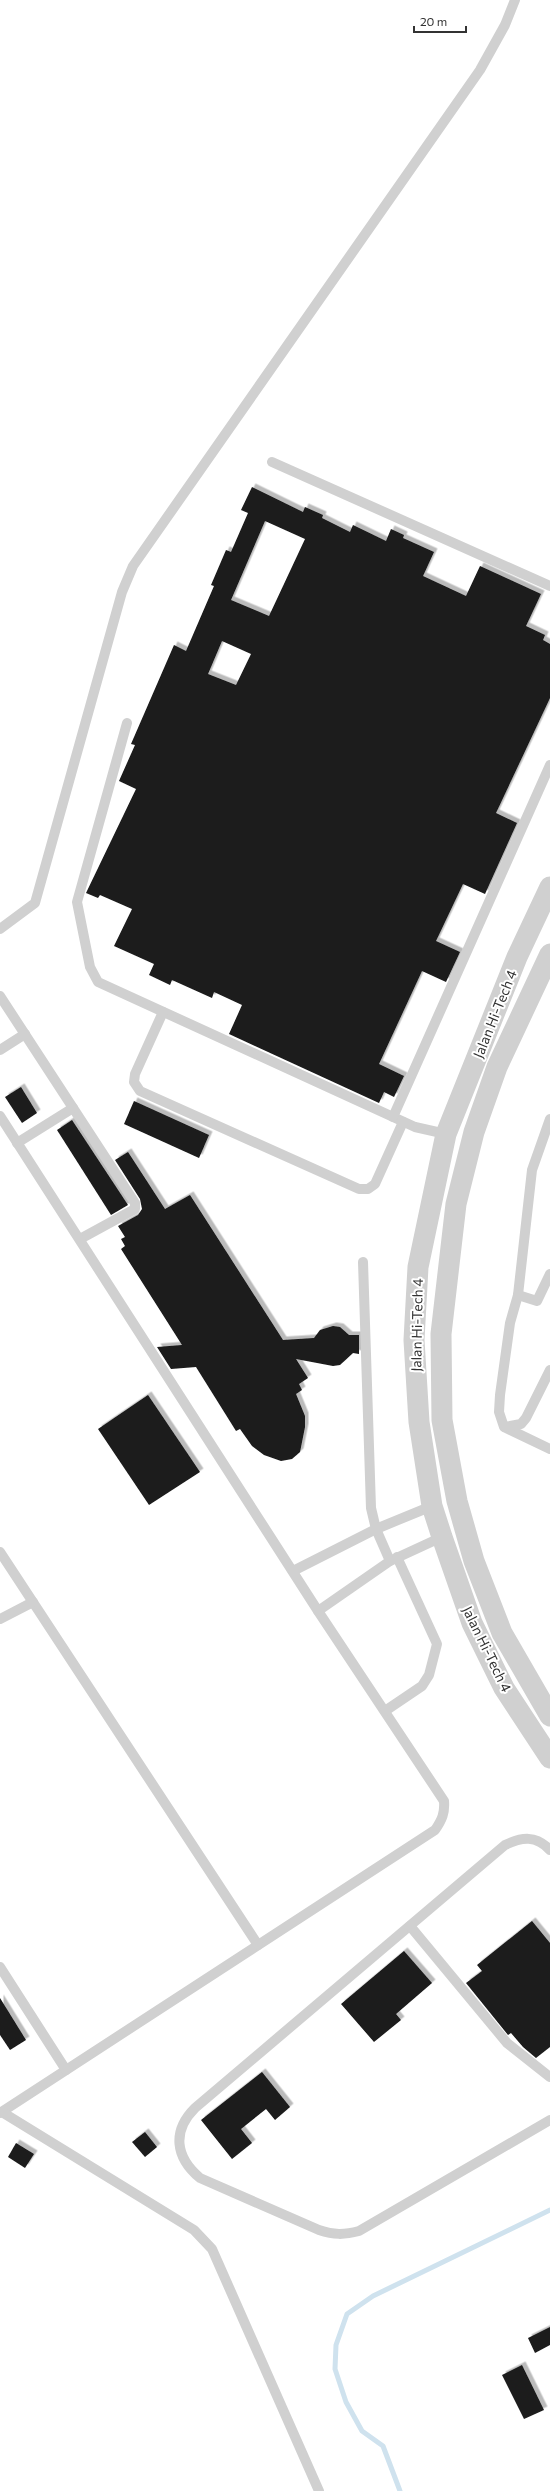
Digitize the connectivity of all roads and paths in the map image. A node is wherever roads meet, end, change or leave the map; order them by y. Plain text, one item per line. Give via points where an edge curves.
1 (515, 0) edge
2 (272, 462) dead end
3 (550, 586) edge
4 (127, 723) dead end
5 (550, 765) edge
6 (550, 887) edge
7 (0, 929) edge
8 (550, 954) edge
9 (0, 996) edge
10 (164, 1012) junction
11 (25, 1034) junction
12 (0, 1050) edge
13 (73, 1108) junction
14 (0, 1116) edge
15 (392, 1117) junction
16 (550, 1120) edge
17 (403, 1122) junction
18 (446, 1134) junction
19 (17, 1143) junction
20 (80, 1239) junction
21 (363, 1262) dead end
22 (550, 1274) edge
23 (518, 1295) junction
24 (550, 1370) edge
25 (504, 1427) junction
26 (550, 1449) edge
27 (432, 1506) junction
28 (376, 1529) junction
29 (442, 1537) junction
30 (0, 1552) edge
31 (394, 1559) junction
32 (293, 1571) junction
33 (33, 1602) junction
34 (318, 1611) junction
35 (0, 1619) edge
36 (385, 1712) junction
37 (550, 1716) edge
38 (550, 1758) edge
39 (550, 1850) edge
40 (410, 1926) junction
41 (258, 1945) junction
42 (0, 1967) edge
43 (66, 2070) junction
44 (550, 2077) edge
45 (1, 2112) edge
46 (550, 2120) edge
47 (319, 2491) edge

1 - 7 lane via 480,70 133,566 122,592 35,903
2 - 3 lane
4 - 10 lane via 77,902 90,967 98,982
5 - 15 lane
6 - 18 street, Jalan Hi-Tech 4 via 517,957
8 - 37 street, Jalan Hi-Tech 4 via 497,1067 474,1132 456,1204 441,1334 442,1420 457,1502 474,1561 502,1633
9 - 11 lane
10 - 15 lane
10 - 17 lane via 135,1074 134,1082 140,1091 359,1189 368,1189 375,1184
11 - 12 lane
11 - 13 lane
13 - 19 lane
13 - 20 lane via 135,1207 135,1210
14 - 19 lane
15 - 17 lane
16 - 23 lane via 532,1170
17 - 18 lane
18 - 27 street, Jalan Hi-Tech 4 via 418,1267 414,1340 419,1422
19 - 20 lane
20 - 32 lane
21 - 28 lane via 371,1508
22 - 23 lane via 537,1301
23 - 25 lane via 510,1323 500,1395 499,1412
24 - 25 lane via 521,1424
25 - 26 lane
27 - 28 lane
27 - 29 street, Jalan Hi-Tech 4
28 - 31 lane
28 - 32 lane
29 - 31 lane
29 - 38 street, Jalan Hi-Tech 4 via 472,1623 504,1688
30 - 33 lane
31 - 34 lane
31 - 36 lane via 436,1644 429,1675 422,1686
32 - 34 lane
33 - 35 lane
33 - 41 lane
34 - 36 lane
36 - 41 lane via 444,1801 442,1821 435,1830
39 - 40 lane via 533,1838 505,1845
40 - 44 lane via 507,2043
40 - 46 lane via 185,2117 179,2141 182,2155 190,2170 200,2178 319,2230 332,2235 346,2234 359,2231
41 - 43 lane
42 - 43 lane
43 - 45 lane
45 - 47 lane via 194,2230 212,2249

